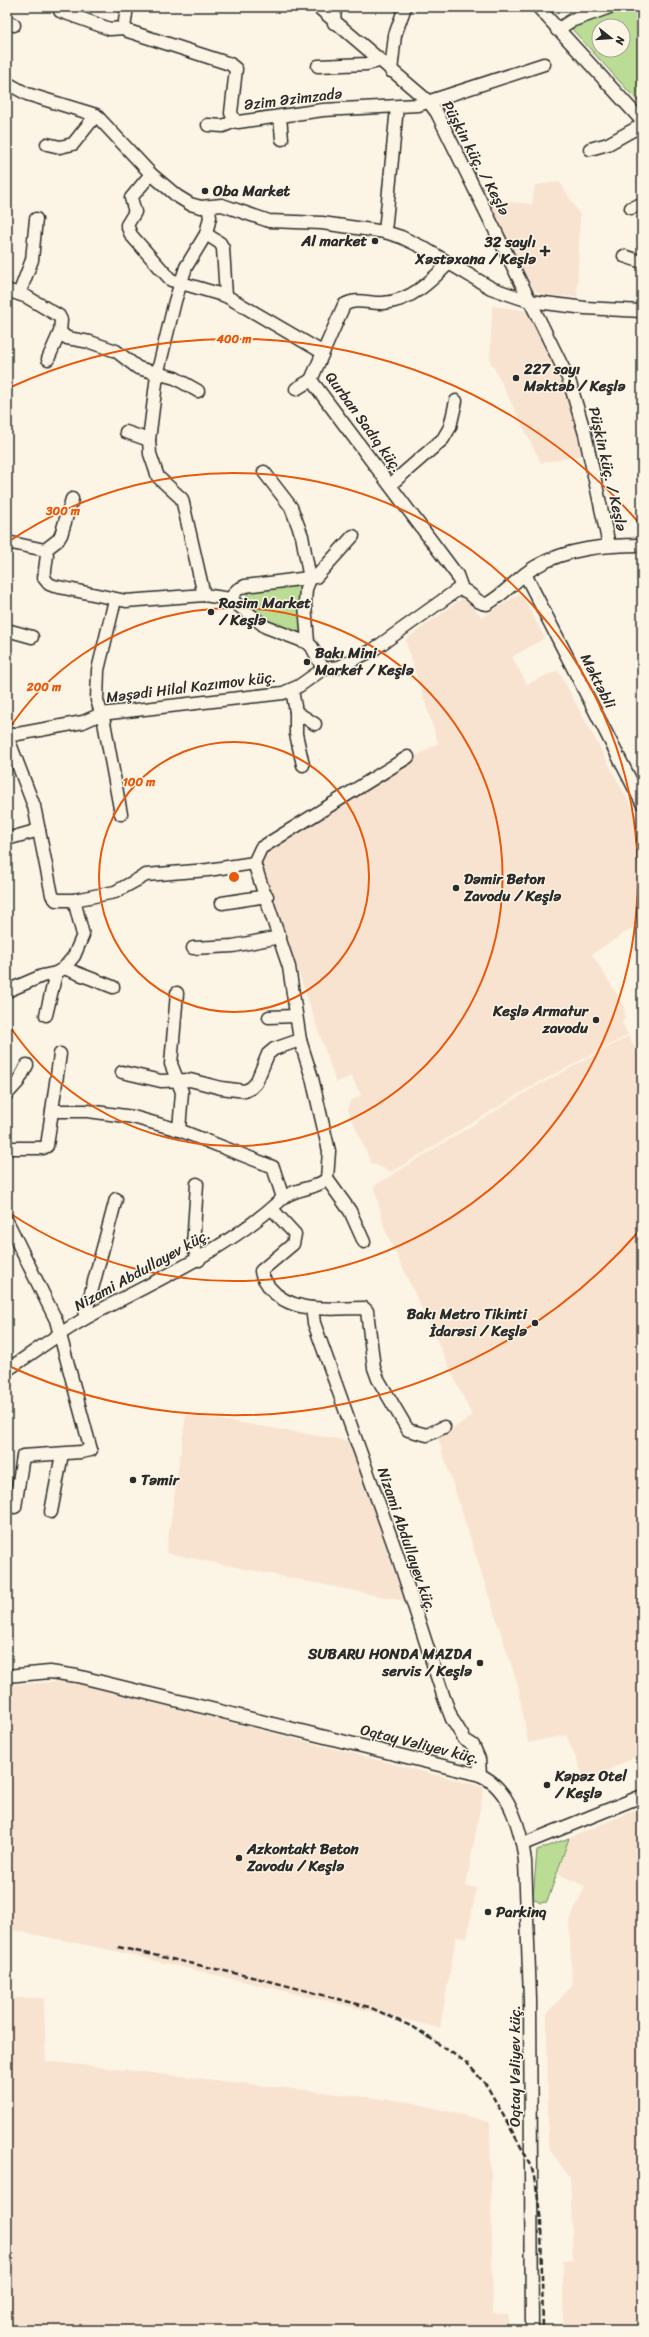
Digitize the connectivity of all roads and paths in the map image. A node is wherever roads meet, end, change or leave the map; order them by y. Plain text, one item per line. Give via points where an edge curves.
1 (127, 7) edge
2 (318, 7) edge
3 (335, 7) edge
4 (405, 7) edge
5 (538, 7) edge
6 (550, 7) edge
7 (610, 7) edge
8 (60, 12) dead end
9 (334, 23) junction
10 (124, 28) junction
11 (560, 28) junction
12 (379, 61) junction
13 (544, 64) dead end
14 (318, 66) dead end
15 (392, 71) junction
16 (7, 83) edge
17 (429, 102) junction
18 (397, 107) junction
19 (96, 115) junction
20 (280, 117) junction
21 (234, 121) junction
22 (642, 121) edge
23 (208, 125) dead end
24 (642, 125) edge
25 (282, 139) dead end
26 (47, 144) dead end
27 (590, 149) dead end
28 (151, 174) junction
29 (208, 207) junction
30 (36, 219) dead end
31 (384, 232) junction
32 (206, 234) junction
33 (624, 256) dead end
34 (642, 262) edge
35 (449, 264) junction
36 (179, 284) junction
37 (7, 290) edge
38 (19, 294) junction
39 (226, 296) junction
40 (529, 301) junction
41 (642, 311) edge
42 (60, 332) junction
43 (322, 352) junction
44 (48, 359) dead end
45 (157, 375) junction
46 (311, 380) junction
47 (296, 389) dead end
48 (198, 391) dead end
49 (456, 401) dead end
50 (126, 432) dead end
51 (149, 440) junction
52 (264, 472) dead end
53 (390, 485) junction
54 (72, 499) dead end
55 (353, 536) dead end
56 (7, 542) edge
57 (642, 544) edge
58 (609, 545) junction
59 (45, 550) junction
60 (525, 574) junction
61 (310, 579) junction
62 (462, 589) junction
63 (204, 595) junction
64 (230, 599) junction
65 (115, 600) junction
66 (7, 630) edge
67 (32, 637) dead end
68 (308, 643) junction
69 (323, 669) junction
70 (292, 690) junction
71 (296, 712) junction
72 (101, 714) junction
73 (315, 724) dead end
74 (7, 736) edge
75 (408, 757) dead end
76 (303, 765) dead end
77 (642, 803) edge
78 (121, 814) dead end
79 (39, 830) junction
80 (7, 839) edge
81 (254, 863) junction
82 (267, 896) junction
83 (74, 900) junction
84 (222, 902) dead end
85 (280, 937) junction
86 (193, 948) dead end
87 (60, 971) junction
88 (113, 986) dead end
89 (7, 991) edge
90 (177, 994) dead end
91 (46, 1015) dead end
92 (295, 1016) junction
93 (269, 1017) dead end
94 (300, 1040) junction
95 (60, 1054) dead end
96 (27, 1065) dead end
97 (122, 1072) dead end
98 (179, 1082) junction
99 (7, 1094) edge
100 (53, 1112) junction
101 (179, 1130) junction
102 (7, 1148) edge
103 (327, 1179) junction
104 (197, 1184) dead end
105 (283, 1198) junction
106 (116, 1199) dead end
107 (272, 1209) junction
108 (7, 1221) edge
109 (364, 1242) dead end
110 (199, 1260) junction
111 (312, 1308) junction
112 (84, 1319) junction
113 (60, 1334) junction
114 (7, 1370) edge
115 (444, 1427) dead end
116 (62, 1454) junction
117 (15, 1507) dead end
118 (51, 1512) dead end
119 (7, 1676) edge
120 (480, 1775) junction
121 (642, 1796) edge
122 (523, 1844) junction
123 (532, 2330) edge

1 - 10 street
2 - 9 street, Püşkin küç. / Keşlə
3 - 9 street
4 - 15 street via 395,35
5 - 11 street
6 - 11 street
7 - 11 street
8 - 10 street via 110,29
9 - 12 street, Püşkin küç. / Keşlə
10 - 21 street, Əzim Əzimzadə via 230,64 236,69 231,113
11 - 22 street
12 - 14 street via 367,64
12 - 15 street, Püşkin küç. / Keşlə
13 - 17 street, Əzim Əzimzadə
15 - 17 street, Püşkin küç. / Keşlə
16 - 19 street via 27,94
17 - 18 street, Əzim Əzimzadə
17 - 40 street, Püşkin küç. / Keşlə via 437,112
18 - 20 street, Əzim Əzimzadə via 346,108
18 - 31 street
19 - 26 street via 72,144 60,147
19 - 28 street
20 - 21 street, Əzim Əzimzadə
20 - 25 street
21 - 23 street via 223,126
24 - 27 street via 608,144
28 - 29 street via 184,201
28 - 36 street via 131,198 134,212 127,225 128,230 162,272
29 - 31 street via 222,205 269,221 322,223
29 - 32 street via 210,217
30 - 38 street via 32,260
31 - 35 street via 408,240
32 - 36 street
32 - 39 street via 223,248
33 - 34 street
35 - 40 street via 491,288
35 - 43 street, Qurban Sadıq küç. via 422,288 403,299 382,303 354,301 344,305
36 - 39 street
36 - 45 street
37 - 38 street
38 - 42 street via 59,316
39 - 43 street
40 - 41 street via 584,308
40 - 58 street, Püşkin küç. / Keşlə via 569,380 585,434
42 - 44 street
42 - 45 street via 67,338 90,342 116,351 134,366
43 - 46 street, Qurban Sadıq küç.
45 - 48 street via 175,378
45 - 51 street
46 - 47 street
46 - 53 street, Qurban Sadıq küç.
49 - 53 street via 450,427 443,439
50 - 51 street
51 - 63 street via 150,454 158,477 182,498
52 - 61 street via 291,506 302,536
53 - 62 street, Qurban Sadıq küç. via 457,575
54 - 59 street via 61,535
55 - 61 street via 338,550 322,572
56 - 59 street
57 - 58 street
58 - 60 street via 591,547 550,560
59 - 65 street via 47,555 44,574 49,584
60 - 62 street via 487,604 476,602
60 - 77 street, Məktəbli
61 - 64 street via 244,586
61 - 68 street via 305,603
62 - 69 street, Məşədi Hilal Kazımov küç. via 456,590 373,650 339,667
63 - 64 street
63 - 65 street via 138,602
64 - 68 street via 270,629
65 - 72 street via 98,670 97,700
66 - 67 street
68 - 69 street
69 - 70 street, Məşədi Hilal Kazımov küç.
70 - 71 street
70 - 72 street, Məşədi Hilal Kazımov küç.
71 - 73 street
71 - 76 street via 296,734
72 - 74 street, Məşədi Hilal Kazımov küç. via 82,722
72 - 78 street
74 - 79 street via 28,788
75 - 81 street via 260,848
79 - 80 street
79 - 83 street via 52,895 56,900
81 - 82 street
81 - 83 street via 146,875 115,892
82 - 84 street
82 - 85 street
83 - 87 street via 83,935 74,956
85 - 86 street via 233,946
85 - 92 street via 292,982
87 - 88 street
87 - 89 street
87 - 91 street
90 - 98 street via 172,1064
92 - 93 street
92 - 94 street
94 - 98 street via 274,1049 268,1054 256,1083 245,1091 190,1080
94 - 103 street via 312,1078 329,1151
95 - 100 street
96 - 99 street via 18,1082
97 - 98 street via 161,1081
98 - 101 street via 182,1092
100 - 101 street via 112,1114
100 - 102 street via 48,1143 45,1147
101 - 105 street via 273,1166
103 - 105 street, Nizami Abdullayev küç. via 320,1185
103 - 109 street via 350,1211
104 - 110 street via 193,1246
105 - 107 street, Nizami Abdullayev küç.
106 - 112 street
107 - 110 street, Nizami Abdullayev küç.
107 - 111 street via 295,1234 295,1239 293,1244 264,1266 261,1275 277,1296 290,1303
108 - 113 street, Nizami Abdullayev küç. via 48,1302
110 - 112 street, Nizami Abdullayev küç.
111 - 115 street via 364,1308 367,1311 376,1374 408,1430 427,1435
111 - 120 street, Nizami Abdullayev küç. via 317,1330 398,1557 444,1698 452,1719 465,1740 473,1745 479,1760
112 - 113 street, Nizami Abdullayev küç.
113 - 114 street, Nizami Abdullayev küç.
113 - 116 street via 91,1450
116 - 117 street via 23,1456
116 - 118 street
119 - 120 street, Oqtay Vəliyev küç. via 50,1672 78,1676
120 - 122 street, Oqtay Vəliyev küç. via 489,1779 502,1793 512,1812
121 - 122 street
122 - 123 street, Oqtay Vəliyev küç. via 530,1999

